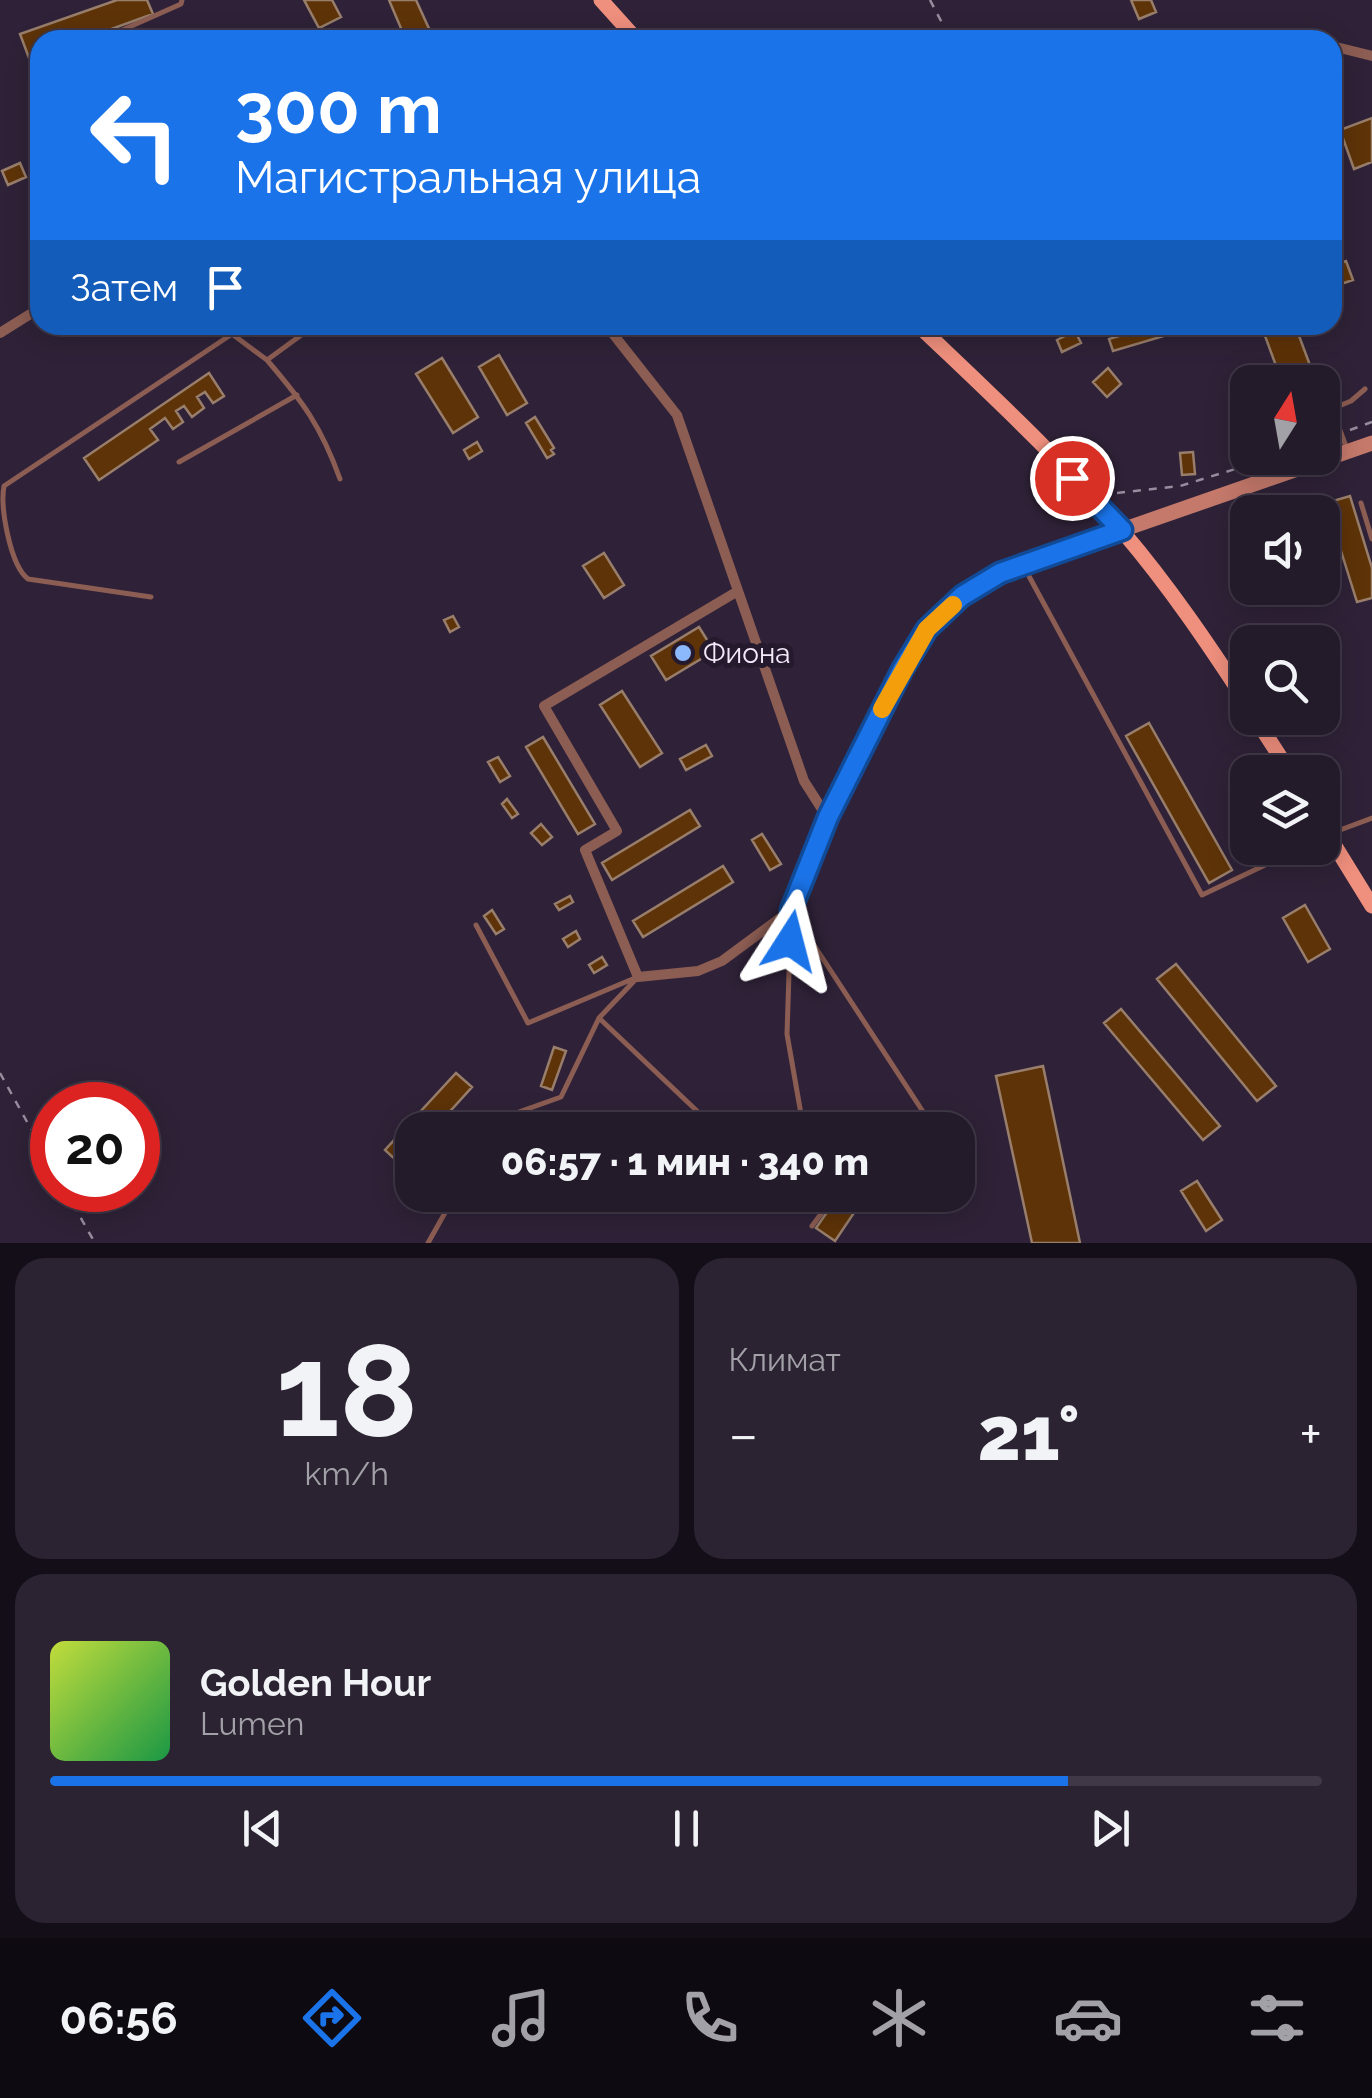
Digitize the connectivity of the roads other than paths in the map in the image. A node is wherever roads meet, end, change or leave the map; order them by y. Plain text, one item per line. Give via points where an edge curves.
1 (182, 0) edge
2 (601, 0) edge
3 (122, 30) edge
4 (628, 30) edge
5 (1342, 48) edge
6 (1372, 56) edge
7 (30, 314) edge
8 (0, 333) edge
9 (230, 335) edge
10 (233, 335) edge
11 (301, 335) edge
12 (614, 335) edge
13 (929, 335) edge
14 (267, 360) junction
15 (1365, 389) dead end
16 (297, 395) junction
17 (1372, 443) edge
18 (1348, 452) junction
19 (180, 462) dead end
20 (340, 479) dead end
21 (1361, 504) dead end
22 (1122, 530) junction
23 (1372, 539) edge
24 (1023, 564) junction
25 (738, 591) junction
26 (150, 597) dead end
27 (1230, 677) edge
28 (828, 817) junction
29 (1372, 818) edge
30 (1340, 827) edge
31 (1340, 857) edge
32 (1265, 865) edge
33 (1372, 906) edge
34 (791, 910) junction
35 (476, 926) dead end
36 (638, 977) junction
37 (599, 1018) junction
38 (519, 1112) edge
39 (698, 1112) edge
40 (801, 1112) edge
41 (924, 1112) edge
42 (446, 1212) edge
43 (822, 1212) edge
44 (812, 1226) dead end
45 (428, 1243) edge

1 - 3 lane
2 - 4 main road
5 - 6 street
7 - 8 street
9 - 26 lane via 1,494 7,539 28,578
10 - 14 lane
11 - 14 lane
12 - 25 street via 678,415
13 - 22 main road
14 - 16 lane
15 - 18 lane via 1332,409
16 - 19 lane
16 - 20 lane via 324,435
17 - 18 street
18 - 22 street
21 - 23 lane
22 - 24 street
22 - 27 main road
24 - 28 street via 962,596 927,629
24 - 32 lane via 1202,895
25 - 28 street via 804,780
25 - 36 street via 544,706 617,831 585,850
28 - 34 street
29 - 30 lane
31 - 33 main road
34 - 36 street via 722,961
34 - 40 lane via 787,1034
34 - 41 lane
35 - 36 lane via 528,1023
36 - 37 lane
37 - 38 lane via 561,1098
37 - 39 lane
42 - 45 lane
43 - 44 lane

